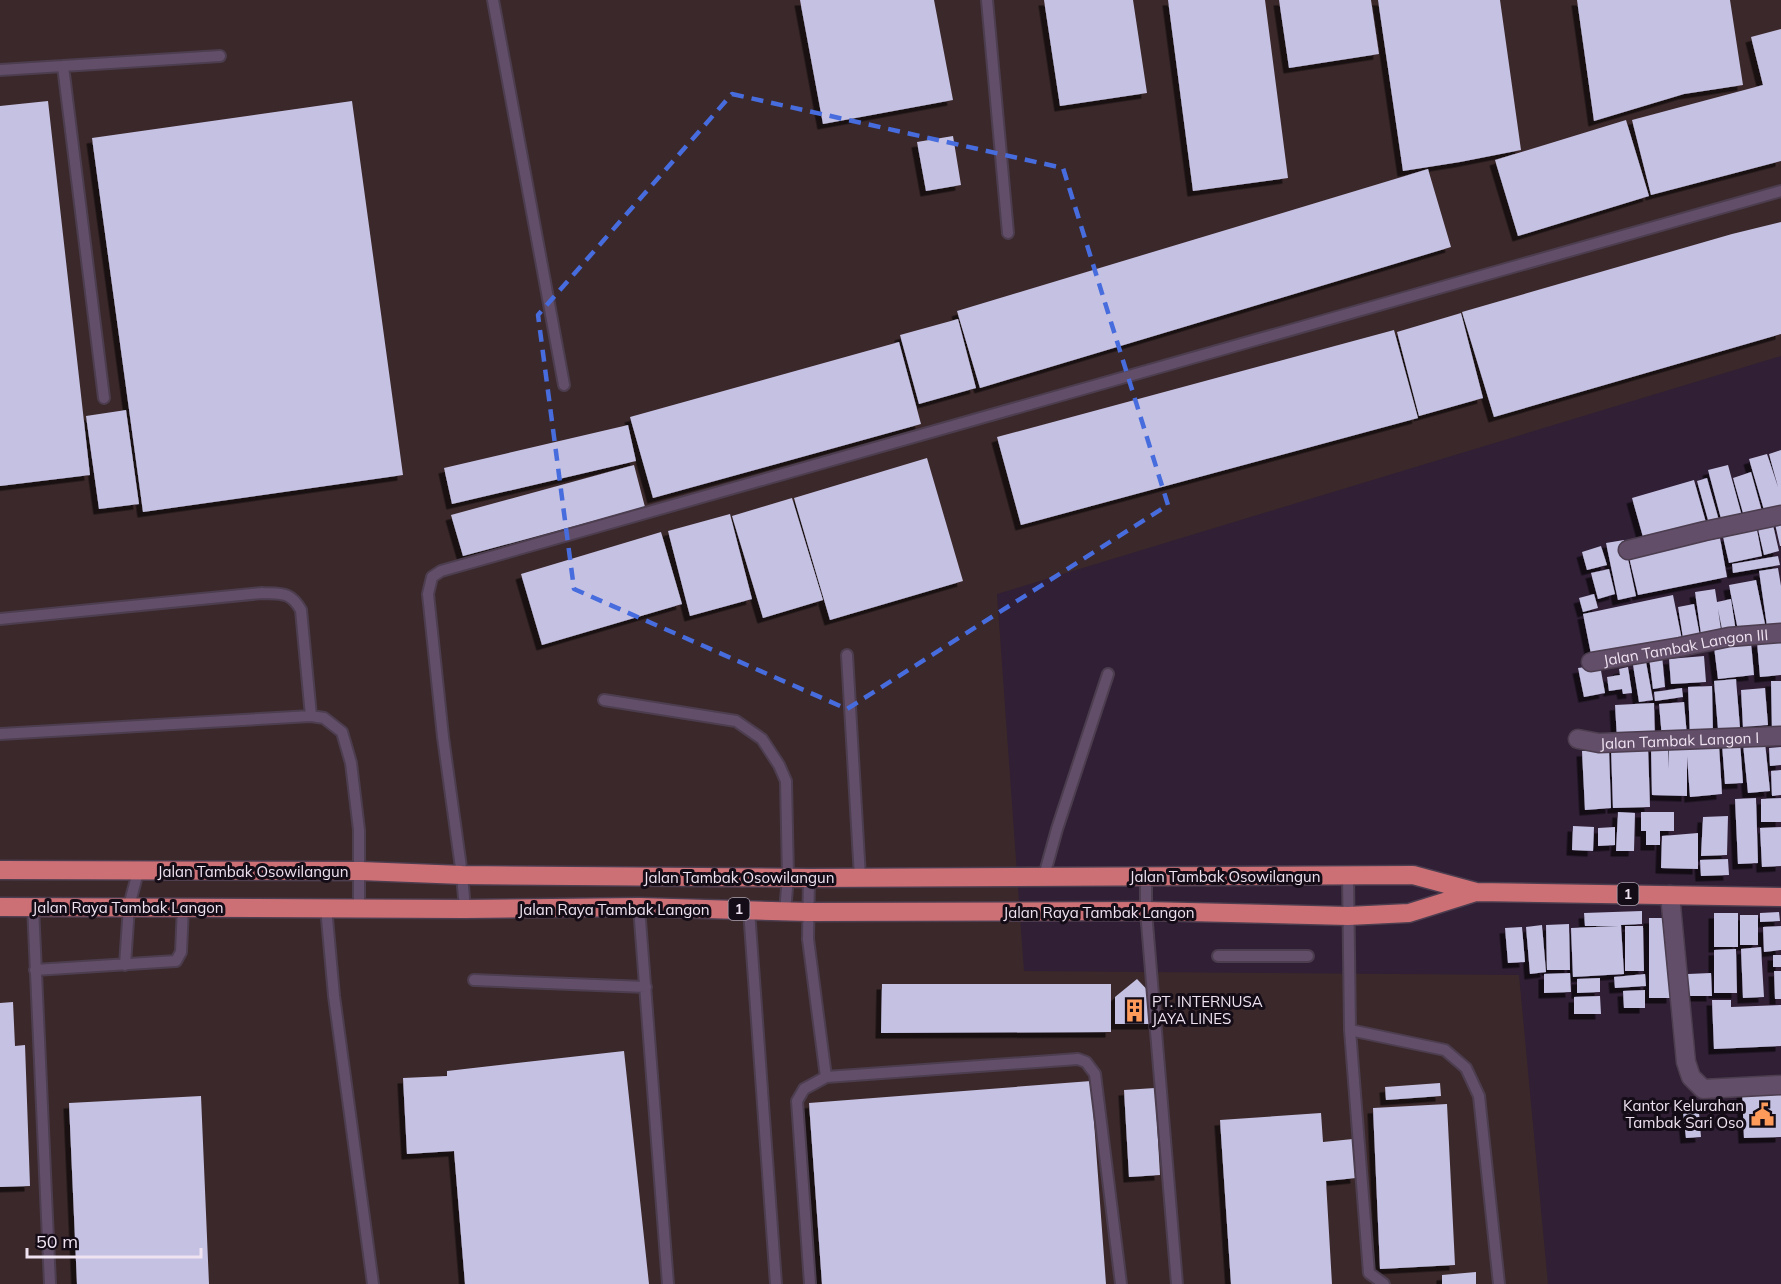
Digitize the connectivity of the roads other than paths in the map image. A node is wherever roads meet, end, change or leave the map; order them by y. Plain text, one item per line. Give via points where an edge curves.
1 (493, 0) edge
2 (987, 0) edge
3 (220, 56) dead end
4 (63, 66) junction
5 (0, 70) edge
6 (1781, 191) edge
7 (1008, 232) dead end
8 (564, 385) dead end
9 (104, 398) dead end
10 (1781, 515) edge
11 (1628, 550) dead end
12 (0, 619) edge
13 (1781, 633) edge
14 (847, 655) dead end
15 (1591, 662) dead end
16 (1108, 674) dead end
17 (604, 700) dead end
18 (311, 716) junction
19 (0, 734) edge
20 (1781, 736) edge
21 (1578, 739) dead end
22 (0, 870) edge
23 (361, 870) junction
24 (138, 872) junction
25 (462, 875) junction
26 (1044, 876) junction
27 (1146, 876) junction
28 (1348, 876) junction
29 (788, 877) junction
30 (860, 877) junction
31 (809, 878) junction
32 (1476, 892) junction
33 (1670, 895) junction
34 (1781, 897) edge
35 (33, 906) junction
36 (129, 906) junction
37 (0, 907) edge
38 (183, 907) junction
39 (359, 907) junction
40 (639, 907) junction
41 (326, 908) junction
42 (465, 909) junction
43 (749, 910) junction
44 (785, 910) junction
45 (1146, 911) junction
46 (808, 912) junction
47 (1348, 916) junction
48 (1218, 956) dead end
49 (1308, 956) dead end
50 (125, 965) junction
51 (35, 970) junction
52 (474, 980) dead end
53 (645, 987) junction
54 (1350, 1030) junction
55 (826, 1077) junction
56 (1781, 1085) edge
57 (50, 1284) edge
58 (373, 1284) edge
59 (668, 1284) edge
60 (776, 1284) edge
61 (810, 1284) edge
62 (1121, 1284) edge
63 (1177, 1284) edge
64 (1384, 1284) edge
65 (1499, 1284) edge

1 - 8 lane
2 - 7 lane
3 - 4 lane
4 - 5 lane
4 - 9 lane
6 - 25 lane via 441,571 432,577 428,594
10 - 11 street
12 - 18 lane via 284,594 294,599 300,610
13 - 15 street, Jalan Tambak Langon III via 1729,637
14 - 30 lane
16 - 26 lane
17 - 29 lane via 736,721 762,739 786,781
18 - 19 lane
18 - 23 lane via 331,722 342,732 351,763
20 - 21 street, Jalan Tambak Langon I via 1599,743
22 - 24 highway, Jalan Tambak Osowilangun / 1
23 - 24 highway, Jalan Tambak Osowilangun / 1
23 - 25 highway, Jalan Tambak Osowilangun / 1
23 - 39 lane
24 - 36 lane
25 - 29 highway, Jalan Tambak Osowilangun / 1
25 - 42 lane
26 - 27 highway, Jalan Tambak Osowilangun / 1
26 - 30 highway, Jalan Tambak Osowilangun / 1
27 - 28 highway, Jalan Tambak Osowilangun / 1
27 - 45 lane
28 - 32 highway, Jalan Tambak Osowilangun / 1 via 1413,875
28 - 47 lane
29 - 31 highway, Jalan Tambak Osowilangun / 1
29 - 44 lane
30 - 31 highway, Jalan Tambak Osowilangun / 1
31 - 46 lane
32 - 33 highway, 1
32 - 47 highway, Jalan Raya Tambak Langon / 1 via 1409,913
33 - 34 highway, 1
33 - 56 street via 1686,1062 1691,1077 1703,1089
35 - 36 highway, Jalan Raya Tambak Langon / 1
35 - 37 highway, Jalan Raya Tambak Langon / 1
35 - 51 lane
36 - 38 highway, Jalan Raya Tambak Langon / 1
36 - 50 lane
38 - 41 highway, Jalan Raya Tambak Langon / 1
38 - 50 lane via 181,952 176,961
39 - 41 highway, Jalan Raya Tambak Langon / 1
39 - 42 highway, Jalan Raya Tambak Langon / 1
40 - 42 highway, Jalan Raya Tambak Langon / 1
40 - 43 highway, Jalan Raya Tambak Langon / 1
40 - 53 lane
41 - 58 lane
43 - 44 highway, Jalan Raya Tambak Langon / 1
43 - 60 lane
44 - 46 highway, Jalan Raya Tambak Langon / 1
45 - 46 highway, Jalan Raya Tambak Langon / 1
45 - 47 highway, Jalan Raya Tambak Langon / 1
45 - 63 lane
46 - 55 lane
47 - 54 lane
48 - 49 lane
50 - 51 lane
51 - 57 lane
52 - 53 lane
53 - 59 lane
54 - 64 lane via 1369,1273
54 - 65 lane via 1445,1050 1466,1068 1479,1096
55 - 61 lane via 804,1089 797,1101
55 - 62 lane via 1078,1059 1086,1062 1095,1074

